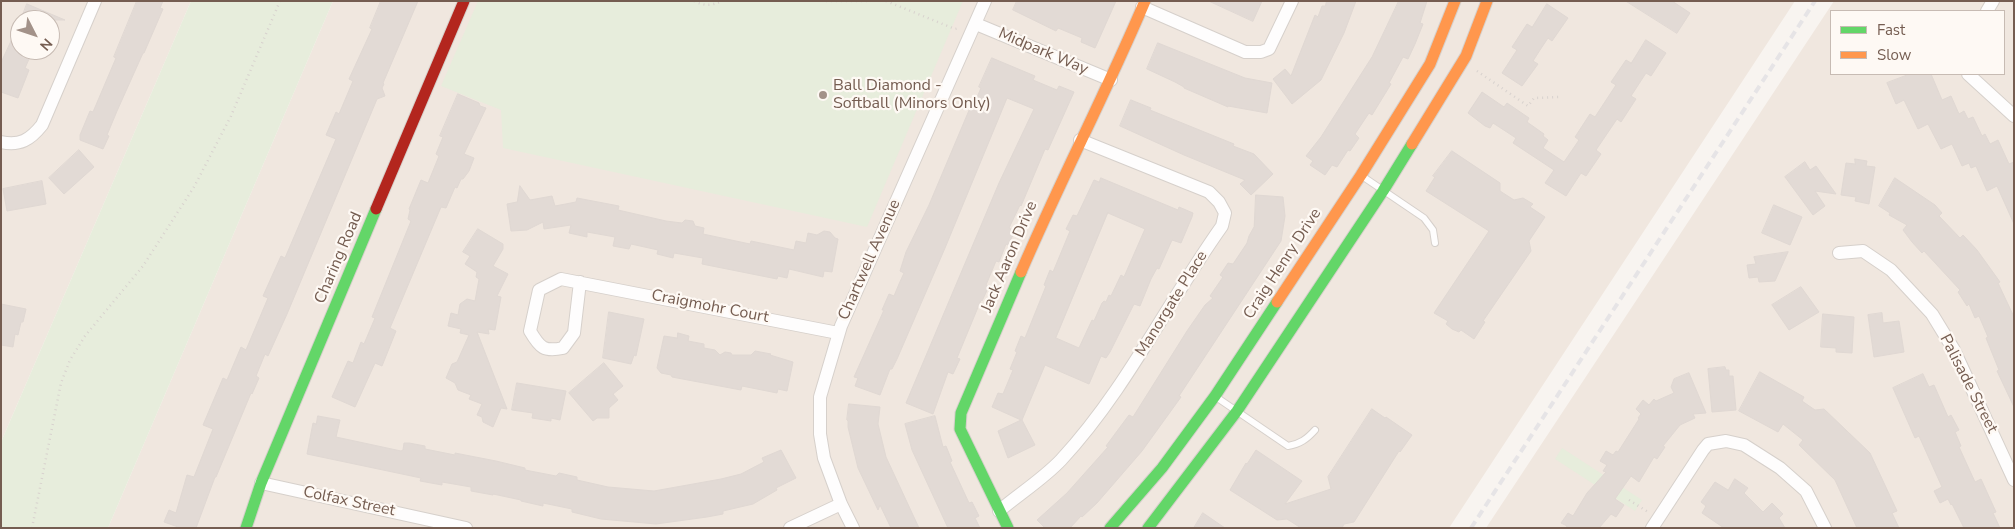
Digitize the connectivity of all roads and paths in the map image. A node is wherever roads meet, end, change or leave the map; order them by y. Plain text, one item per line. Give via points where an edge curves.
1 (95, 1) edge
2 (280, 1) edge
3 (464, 1) edge
4 (694, 1) edge
5 (722, 1) edge
6 (826, 1) edge
7 (867, 1) edge
8 (886, 1) edge
9 (985, 1) edge
10 (1292, 1) edge
11 (1455, 1) edge
12 (1487, 1) edge
13 (1144, 4) edge
14 (976, 24) junction
15 (1473, 69) dead end
16 (1969, 75) edge
17 (1110, 80) junction
18 (1560, 97) dead end
19 (2014, 116) edge
20 (1080, 140) junction
21 (1, 142) edge
22 (1361, 175) junction
23 (1383, 191) junction
24 (1435, 243) dead end
25 (1839, 253) dead end
26 (580, 282) junction
27 (838, 333) junction
28 (1215, 396) junction
29 (1237, 411) junction
30 (1315, 430) dead end
31 (2014, 480) edge
32 (261, 483) junction
33 (1629, 500) dead end
34 (841, 504) junction
35 (999, 511) junction
36 (1655, 523) edge
37 (32, 528) edge
38 (246, 528) edge
39 (466, 528) edge
40 (790, 528) edge
41 (853, 528) edge
42 (1008, 528) edge
43 (1110, 528) edge
44 (1148, 528) edge
45 (1825, 528) edge

1 - 21 street via 42,125 18,144
2 - 37 path via 232,116 194,187 144,266 85,336 70,360 61,383
3 - 32 street, Charing Road
4 - 5 path via 704,6
6 - 7 path
8 - 14 path via 955,29
9 - 14 street, Chartwell Avenue
10 - 13 street via 1269,49 1262,52 1245,52
11 - 22 street, Craig Henry Drive via 1430,64
12 - 23 street via 1466,56
13 - 17 street, Jack Aaron Drive
14 - 17 street, Midpark Way
14 - 27 street, Chartwell Avenue
15 - 18 path via 1528,106 1534,98
16 - 19 street
17 - 20 street, Jack Aaron Drive
20 - 35 street, Jack Aaron Drive via 961,413 960,429
20 - 35 street, Manorgate Place via 1209,192 1225,213 1224,220 1135,364 1098,414 1060,461
22 - 23 lane
22 - 28 street, Craig Henry Drive
23 - 24 lane via 1424,218 1434,230
23 - 29 street
25 - 31 street, Palisade Street via 1863,250 1891,270 1932,314 1954,350
26 - 26 street, Craigmohr Court via 561,279 539,290 530,332 537,344 549,351 563,348 574,333
26 - 27 street, Craigmohr Court
27 - 34 street, Chartwell Avenue via 820,397 820,424 824,458
28 - 29 lane
28 - 43 street, Craig Henry Drive via 1162,468
29 - 30 lane via 1288,446 1305,440
29 - 44 street
32 - 38 street, Charing Road
32 - 39 street, Colfax Street
33 - 36 path
34 - 40 street
34 - 41 street, Chartwell Avenue
35 - 42 street, Jack Aaron Drive
36 - 45 street via 1702,450 1708,444 1726,441 1744,445 1780,468 1806,491

